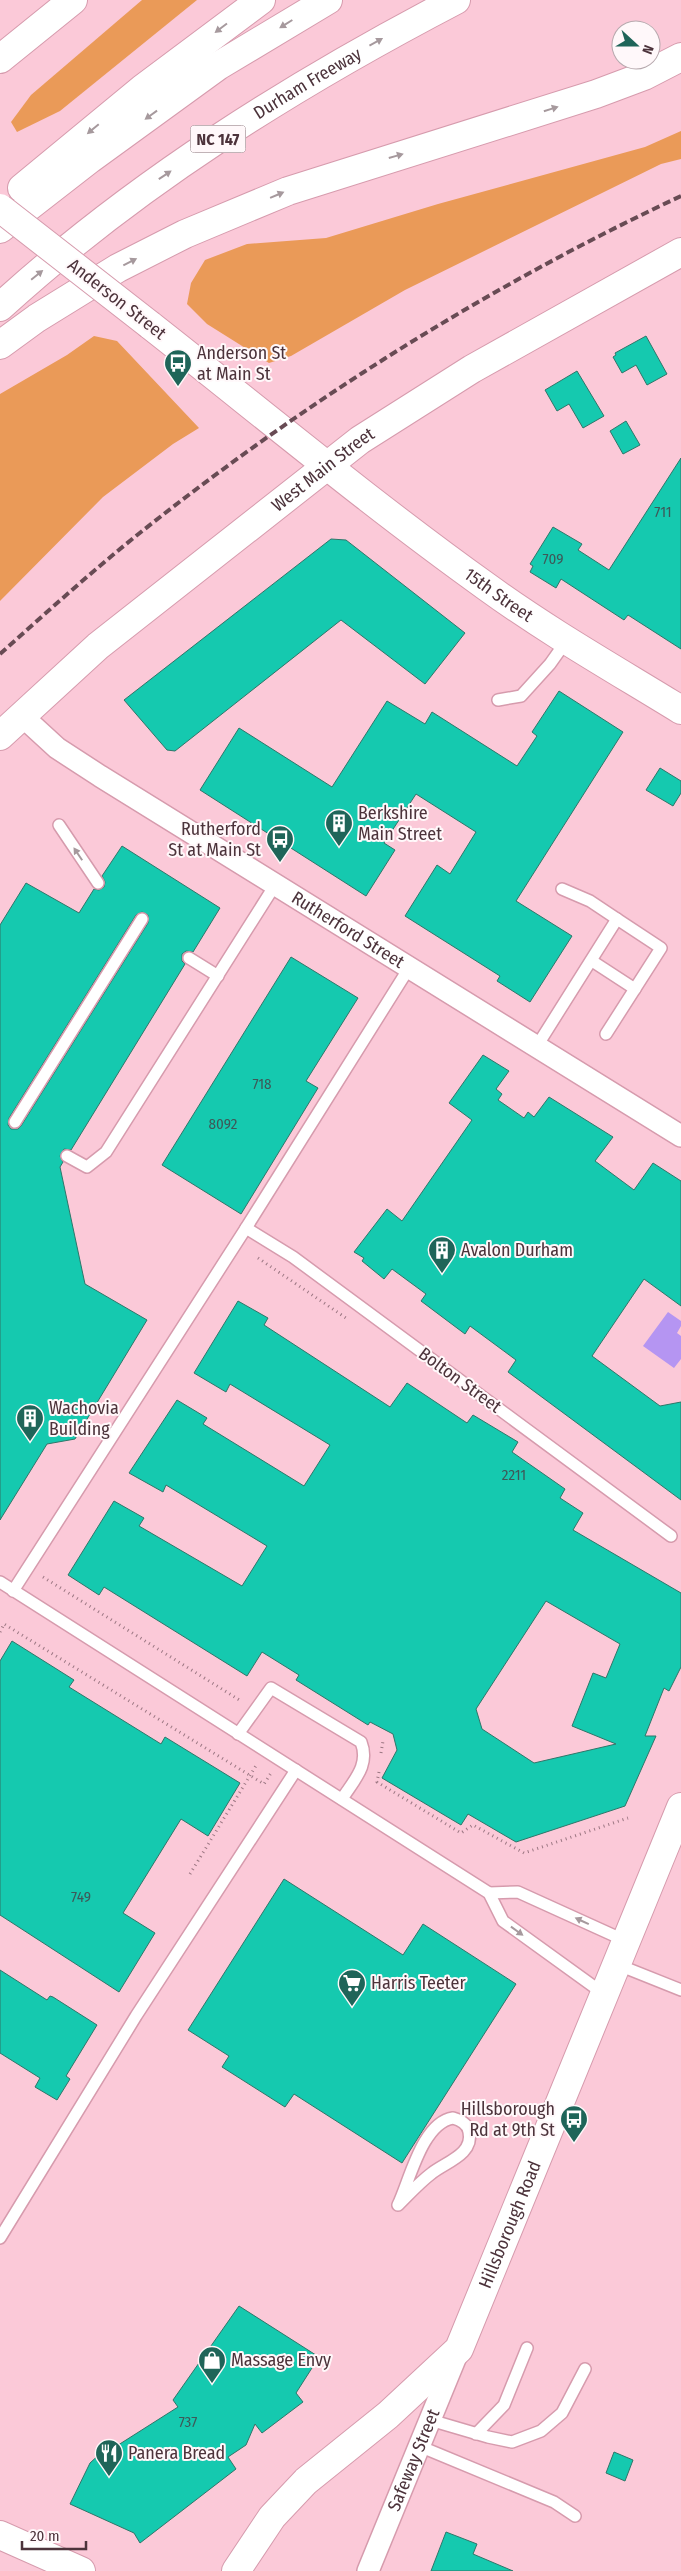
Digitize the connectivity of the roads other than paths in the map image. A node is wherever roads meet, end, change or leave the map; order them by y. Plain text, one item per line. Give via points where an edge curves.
1 (73, 0) edge
2 (260, 0) edge
3 (328, 0) edge
4 (456, 0) edge
5 (681, 57) edge
6 (0, 59) edge
7 (0, 209) edge
8 (0, 229) edge
9 (681, 252) edge
10 (0, 307) edge
11 (0, 345) edge
12 (328, 466) junction
13 (567, 640) junction
14 (498, 700) dead end
15 (681, 710) edge
16 (21, 715) junction
17 (0, 736) edge
18 (59, 825) dead end
19 (98, 883) dead end
20 (275, 885) junction
21 (562, 889) dead end
22 (142, 919) dead end
23 (617, 919) junction
24 (189, 958) dead end
25 (592, 961) junction
26 (409, 968) junction
27 (218, 976) junction
28 (635, 989) junction
29 (606, 1034) dead end
30 (537, 1046) junction
31 (15, 1122) dead end
32 (681, 1136) edge
33 (67, 1156) dead end
34 (246, 1228) junction
35 (671, 1536) dead end
36 (0, 1582) edge
37 (13, 1590) junction
38 (238, 1734) junction
39 (296, 1770) junction
40 (342, 1799) junction
41 (681, 1807) edge
42 (490, 1893) junction
43 (621, 1953) junction
44 (681, 1990) edge
45 (604, 1994) junction
46 (398, 2205) joint
47 (0, 2238) edge
48 (527, 2348) dead end
49 (459, 2349) junction
50 (585, 2368) dead end
51 (430, 2420) junction
52 (476, 2434) junction
53 (419, 2446) junction
54 (575, 2516) dead end
55 (0, 2535) edge
56 (81, 2571) edge
57 (236, 2571) edge
58 (368, 2571) edge

1 - 6 main road
2 -> 7 main road via 142,89
3 -> 8 main road via 218,66 82,164
10 -> 4 main road, Durham Freeway / NC 147 via 147,187 224,135 322,73
11 -> 5 main road via 118,268 186,234 280,194 596,94 644,76
7 - 12 main road, Anderson Street, bridge
9 - 12 main road, West Main Street via 472,369 360,440
12 - 13 main road, 15th Street via 487,587
12 - 16 main road, West Main Street via 105,640
13 - 14 lane via 521,696
13 - 15 main road, 15th Street
16 - 17 main road, West Main Street
16 - 20 street, Rutherford Street via 56,748
19 -> 18 lane
20 - 26 street, Rutherford Street
20 - 27 lane
21 - 23 lane via 590,901
22 - 31 lane
23 - 25 lane
23 - 28 lane via 661,948
24 - 27 lane
25 - 28 lane
25 - 30 lane
26 - 30 street, Rutherford Street
26 - 34 lane
27 - 33 lane via 106,1152 87,1167
28 - 29 lane
30 - 32 street, Rutherford Street
34 - 35 lane, Bolton Street via 293,1257
34 - 37 lane
36 - 37 lane
37 - 38 lane
38 - 39 lane
38 - 40 lane via 271,1688 361,1742 365,1752 364,1764
39 - 40 lane
39 - 47 lane via 141,2008
40 - 42 lane
41 - 43 main road, Hillsborough Road
43 -> 42 lane via 518,1892
42 -> 45 lane via 503,1921
43 - 44 lane
43 - 45 main road, Hillsborough Road
45 - 49 main road, Hillsborough Road
46 - 46 lane via 434,2171 467,2150 469,2130 462,2121 443,2120 430,2132
48 - 52 lane via 504,2406
49 - 51 street, Safeway Street
49 - 57 main road, Hillsborough Road via 388,2414 306,2481 272,2517
50 - 52 lane via 562,2413 540,2431 512,2442
51 - 52 lane
51 - 53 street, Safeway Street
53 - 54 lane via 554,2502
53 - 58 street, Safeway Street
55 - 56 main road

